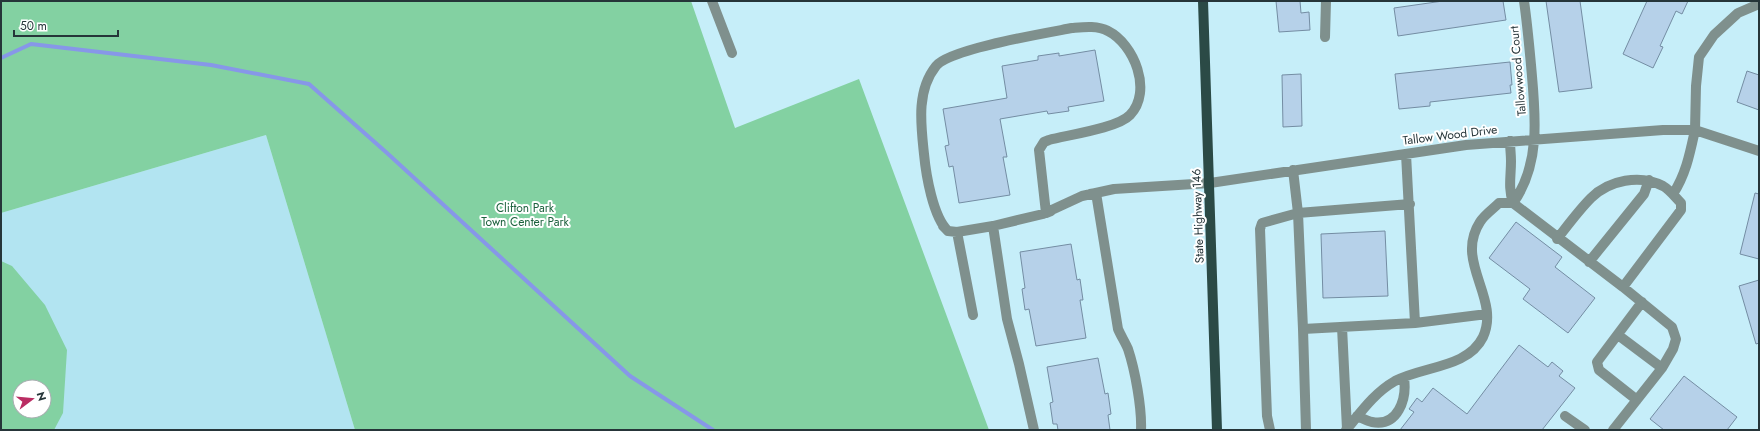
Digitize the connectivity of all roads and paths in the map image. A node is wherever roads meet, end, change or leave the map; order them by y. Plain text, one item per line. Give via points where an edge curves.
1 (712, 1) edge
2 (1203, 1) edge
3 (1326, 1) edge
4 (1524, 1) edge
5 (1759, 4) edge
6 (1325, 37) dead end
7 (732, 53) dead end
8 (1695, 130) junction
9 (1535, 139) junction
10 (1510, 141) junction
11 (1759, 151) edge
12 (1406, 154) junction
13 (1293, 170) junction
14 (1649, 180) junction
15 (1210, 183) junction
16 (1096, 193) junction
17 (1673, 194) junction
18 (1513, 203) junction
19 (1410, 204) junction
20 (1046, 213) junction
21 (1298, 213) junction
22 (993, 226) junction
23 (958, 232) junction
24 (1557, 238) junction
25 (1589, 262) junction
26 (1623, 287) junction
27 (1642, 302) junction
28 (1487, 314) junction
29 (973, 315) dead end
30 (1415, 323) junction
31 (1342, 327) junction
32 (1303, 328) junction
33 (1618, 335) junction
34 (1662, 368) junction
35 (1404, 378) junction
36 (1637, 400) junction
37 (1357, 416) junction
38 (1566, 416) dead end
39 (1034, 430) edge
40 (1141, 430) edge
41 (1217, 430) edge
42 (1270, 430) edge
43 (1306, 430) edge
44 (1346, 430) edge
45 (1585, 430) edge
46 (1613, 430) edge

1 - 7 street
2 - 15 main road, State Highway 146
3 - 6 street
4 - 9 street, Tallowwood Court via 1536,114
5 - 8 street via 1738,13 1714,35 1700,57 1696,86
8 - 9 street, Tallow Wood Drive
8 - 11 street, Tallow Wood Drive
8 - 17 street via 1682,180
9 - 10 street, Tallow Wood Drive
9 - 18 street, Tallowwood Court via 1526,178
10 - 12 street, Tallow Wood Drive
10 - 18 street via 1509,182
12 - 13 street, Tallow Wood Drive
12 - 19 street
13 - 15 street, Tallow Wood Drive
13 - 21 street
14 - 17 street
14 - 24 street via 1612,184 1592,197
14 - 25 street via 1644,194
15 - 16 street, Tallow Wood Drive via 1114,189
15 - 41 main road, State Highway 146
16 - 20 street, Tallow Wood Drive via 1082,196
16 - 40 street via 1118,329 1130,357 1140,408
17 - 26 street via 1680,203 1681,210
18 - 24 street
18 - 28 street via 1499,203 1480,222 1472,239 1471,257
19 - 21 street
19 - 30 street
20 - 22 street, Tallow Wood Drive
20 - 23 street via 1039,150 1041,145 1049,140 1120,122 1130,115 1137,105 1140,85 1135,64 1121,41 1108,31 1086,26 1072,28 977,48 945,59 936,65 924,89 921,112 925,162 932,195 943,226 948,231
21 - 32 street
21 - 42 street via 1262,222 1260,229 1267,416
22 - 23 street, Tallow Wood Drive
22 - 39 street via 1007,319
23 - 29 street
24 - 25 street
25 - 26 street
26 - 27 street
27 - 33 street
27 - 34 street via 1672,327 1676,338
28 - 30 street
28 - 35 street via 1482,338 1464,358 1421,370
30 - 31 street
31 - 32 street
31 - 44 street
32 - 43 street
33 - 34 street
33 - 36 street via 1597,362 1599,370
34 - 36 street
35 - 37 street via 1395,381 1372,398
35 - 37 street via 1404,398 1400,410 1394,417 1382,422 1371,422
36 - 46 street
37 - 44 street
38 - 45 street

